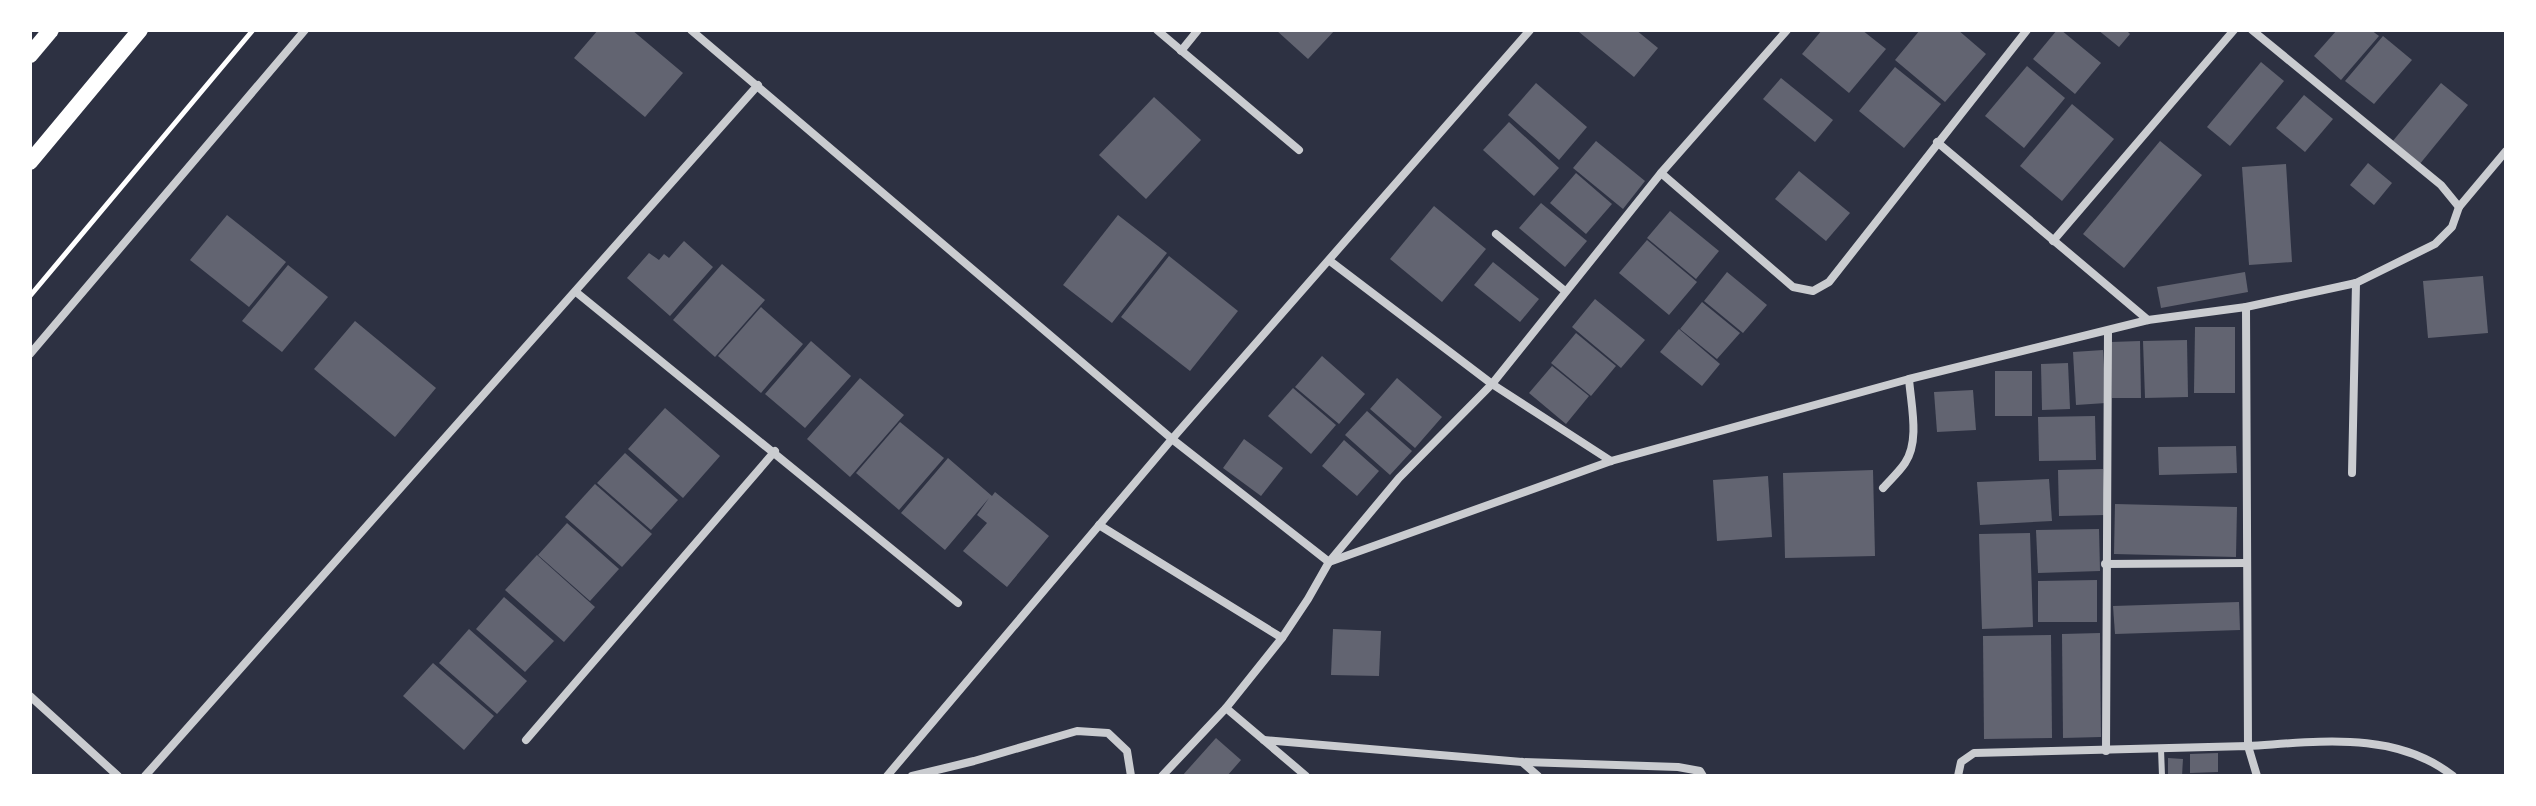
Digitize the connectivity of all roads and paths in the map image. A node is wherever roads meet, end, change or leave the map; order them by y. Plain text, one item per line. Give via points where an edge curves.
1 (51, 30) edge
2 (140, 30) edge
3 (253, 30) edge
4 (305, 30) edge
5 (691, 30) edge
6 (1157, 30) edge
7 (1198, 30) edge
8 (1530, 30) edge
9 (1787, 30) edge
10 (2027, 30) edge
11 (2234, 30) edge
12 (2252, 30) edge
13 (1181, 51) junction
14 (30, 55) edge
15 (758, 85) junction
16 (1937, 142) junction
17 (1299, 150) dead end
18 (2505, 152) edge
19 (30, 162) edge
20 (1661, 173) junction
21 (2459, 207) junction
22 (1496, 234) dead end
23 (2053, 241) junction
24 (1330, 261) junction
25 (2356, 283) junction
26 (1565, 291) junction
27 (576, 292) junction
28 (30, 296) edge
29 (2246, 307) junction
30 (2148, 320) junction
31 (2108, 331) junction
32 (30, 354) edge
33 (1909, 379) junction
34 (1492, 384) junction
35 (1172, 439) junction
36 (775, 451) junction
37 (1611, 461) junction
38 (2352, 473) dead end
39 (1883, 488) dead end
40 (1099, 525) junction
41 (1329, 562) junction
42 (2247, 563) junction
43 (2105, 564) junction
44 (958, 603) dead end
45 (1282, 638) junction
46 (30, 696) edge
47 (1226, 708) junction
48 (526, 740) dead end
49 (1264, 740) junction
50 (2248, 746) junction
51 (2161, 749) junction
52 (2106, 751) junction
53 (1522, 762) junction
54 (118, 776) edge
55 (145, 776) edge
56 (887, 776) edge
57 (912, 776) edge
58 (1131, 776) edge
59 (1162, 776) edge
60 (1306, 776) edge
61 (1538, 776) edge
62 (1703, 776) edge
63 (1958, 776) edge
64 (2162, 776) edge
65 (2257, 776) edge
66 (2453, 776) edge

1 - 14 main road
2 - 19 main road
3 - 28 path
4 - 32 street
5 - 15 street
6 - 13 street
7 - 13 street
8 - 24 street
9 - 20 street
10 - 16 street
11 - 23 street
12 - 21 street via 2441,185
13 - 17 street
15 - 27 street
15 - 35 street
16 - 20 street via 1829,282 1813,291 1793,287
16 - 23 street
18 - 21 street
20 - 26 street
21 - 25 street via 2452,227 2435,244
22 - 26 street
23 - 30 street
24 - 34 street
24 - 35 street
25 - 29 street
25 - 38 street
26 - 34 street
27 - 36 street
27 - 55 street
29 - 30 street
29 - 42 street
30 - 31 street
31 - 33 street
31 - 43 street
33 - 37 street
33 - 39 street via 1911,448
34 - 37 street
34 - 41 street via 1399,478
35 - 40 street
35 - 41 street
36 - 44 street
36 - 48 street
37 - 41 street
40 - 45 street
40 - 56 street
41 - 45 street
42 - 43 street
42 - 50 street
43 - 52 street
45 - 47 street
46 - 54 street
47 - 49 street
47 - 59 street
49 - 53 street
49 - 60 street
50 - 51 street
50 - 65 street
50 - 66 street via 2371,743 2408,750
51 - 52 street
51 - 64 lane
52 - 63 street via 1974,753 1961,762
53 - 61 street
53 - 62 street via 1678,767
57 - 58 street via 1077,731 1108,733 1127,751

